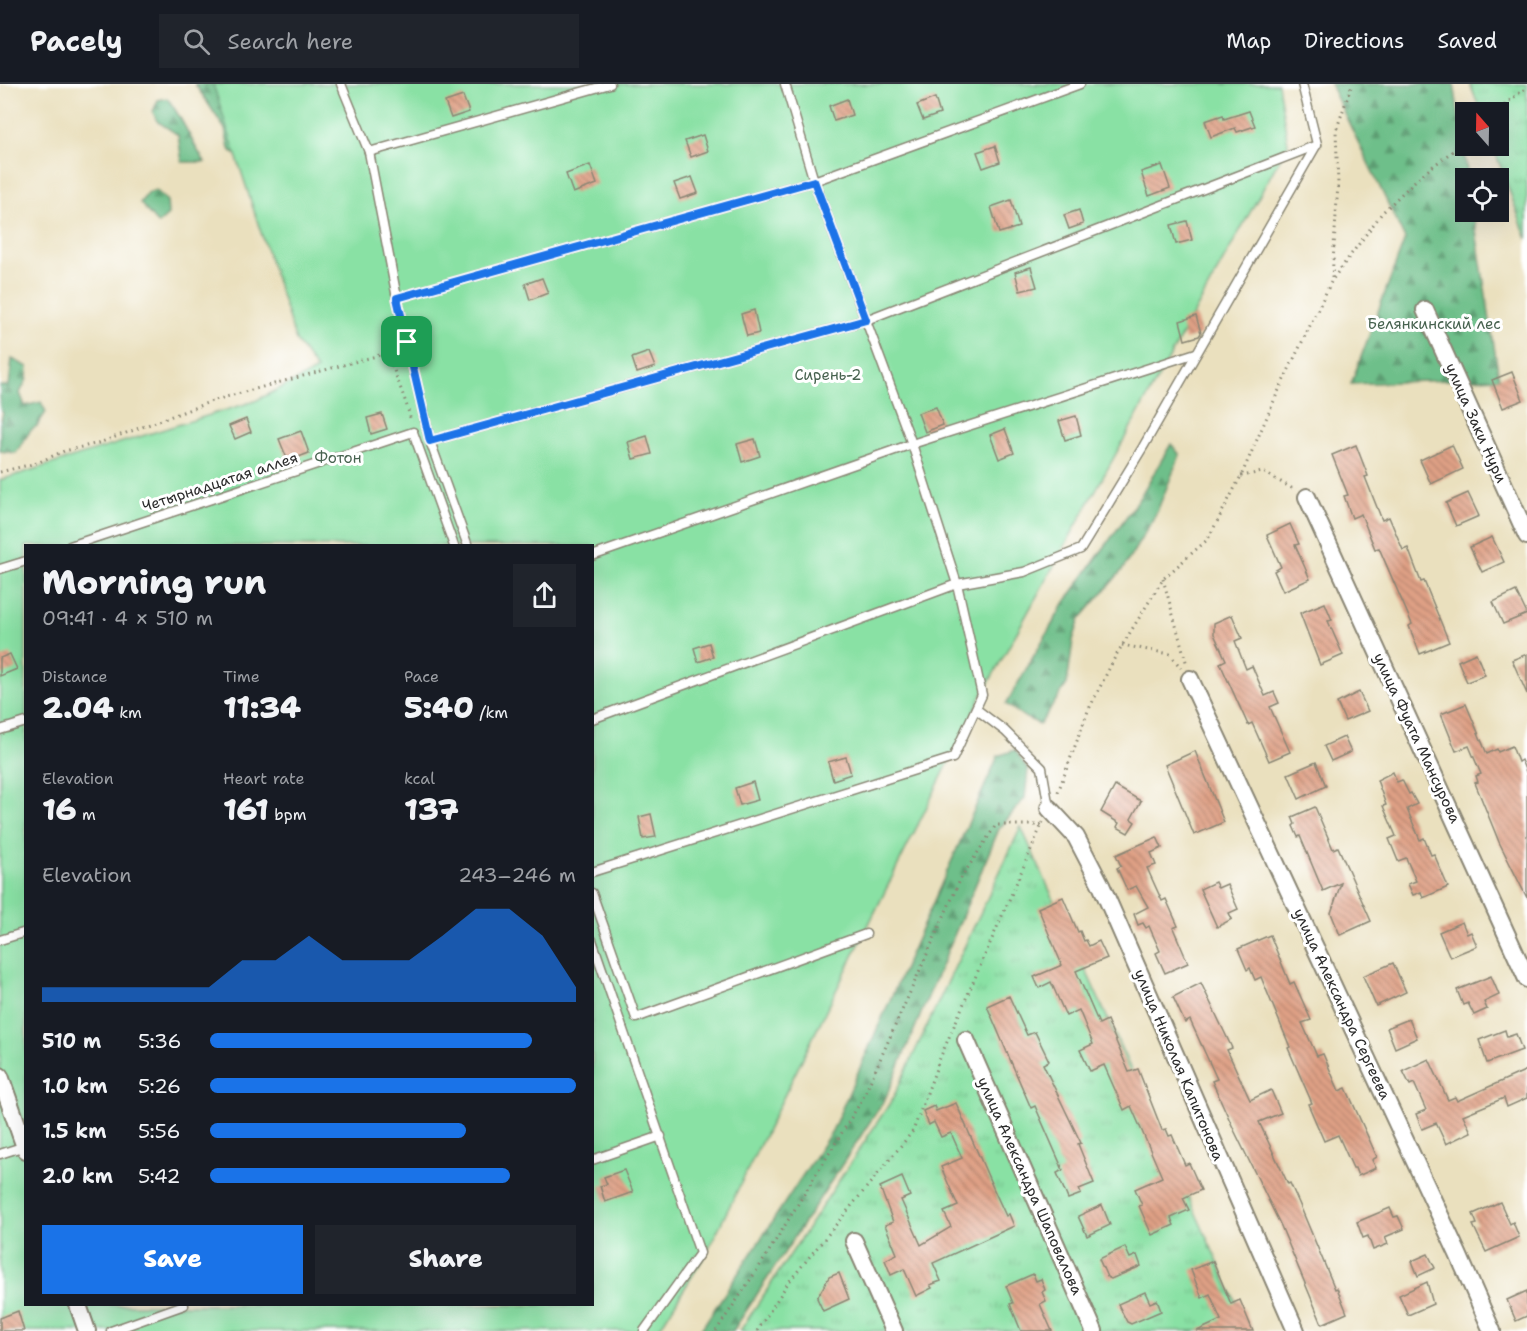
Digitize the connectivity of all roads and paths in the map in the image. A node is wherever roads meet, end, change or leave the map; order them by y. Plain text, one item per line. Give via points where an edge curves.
1 (341, 84) edge
2 (610, 84) edge
3 (785, 84) edge
4 (1080, 84) edge
5 (1302, 84) edge
6 (1352, 84) edge
7 (1527, 87) edge
8 (1508, 102) edge
9 (1317, 144) junction
10 (1455, 149) edge
11 (369, 152) junction
12 (814, 181) junction
13 (1332, 280) junction
14 (397, 298) junction
15 (1425, 310) dead end
16 (866, 320) junction
17 (407, 342) junction
18 (387, 353) junction
19 (1196, 353) junction
20 (413, 432) junction
21 (430, 441) junction
22 (912, 444) junction
23 (0, 472) edge
24 (1242, 476) junction
25 (1307, 497) joint
26 (1527, 536) edge
27 (76, 544) edge
28 (452, 544) edge
29 (467, 544) edge
30 (594, 555) edge
31 (24, 562) edge
32 (0, 569) edge
33 (1163, 579) junction
34 (957, 584) junction
35 (1122, 645) junction
36 (1190, 679) junction
37 (976, 709) junction
38 (594, 718) edge
39 (24, 723) edge
40 (0, 730) edge
41 (1049, 808) junction
42 (1042, 825) junction
43 (594, 871) edge
44 (594, 899) edge
45 (24, 933) edge
46 (866, 934) dead end
47 (0, 940) edge
48 (594, 951) edge
49 (1527, 979) edge
50 (966, 1040) dead end
51 (0, 1076) edge
52 (661, 1136) junction
53 (24, 1144) edge
54 (24, 1147) edge
55 (0, 1154) edge
56 (594, 1159) edge
57 (854, 1241) dead end
58 (78, 1306) edge
59 (181, 1306) edge
60 (87, 1331) edge
61 (111, 1331) edge
62 (644, 1331) edge
63 (717, 1331) edge
64 (757, 1331) edge
65 (894, 1331) edge
66 (1094, 1331) edge
67 (1296, 1331) edge
68 (1492, 1331) edge

1 - 11 lane
2 - 11 lane
3 - 12 lane
4 - 12 lane
5 - 9 lane
6 - 13 path via 1336,131 1338,184
7 - 8 path
9 - 16 lane
9 - 19 lane
10 - 13 path via 1382,213
11 - 14 lane
12 - 14 lane
12 - 16 lane
13 - 24 path
14 - 17 lane
15 - 26 street, улица Заки Нури
16 - 21 lane
16 - 22 lane
17 - 18 path via 397,353
17 - 21 lane
18 - 20 path
18 - 23 path via 214,400 99,443 64,450 37,463
19 - 22 lane
19 - 34 lane via 1081,549 1023,572
20 - 27 lane, Четырнадцатая аллея
20 - 28 lane
21 - 29 lane
22 - 30 lane
22 - 34 lane
24 - 25 path via 1263,472
24 - 33 path via 1208,539
25 - 49 street, улица Фуата Мансурова
31 - 32 lane
33 - 35 path
33 - 36 path
34 - 37 lane via 982,695
34 - 38 lane
35 - 36 path via 1170,654
35 - 41 path via 1088,711
36 - 68 street, улица Александра Сергеева
37 - 41 lane via 1042,768
37 - 43 lane via 953,758
39 - 40 lane
41 - 42 path
41 - 67 street, улица Николая Капитонова via 1076,837 1101,885
42 - 63 path via 996,825 961,878 862,1100
42 - 64 path via 940,1058 913,1131 788,1283
44 - 46 lane via 636,1018
45 - 47 lane
48 - 52 lane
50 - 66 street, улица Александра Шаповалова
51 - 53 street
52 - 56 lane
52 - 62 lane via 700,1253
54 - 55 lane
57 - 65 street
58 - 60 street
59 - 61 lane

